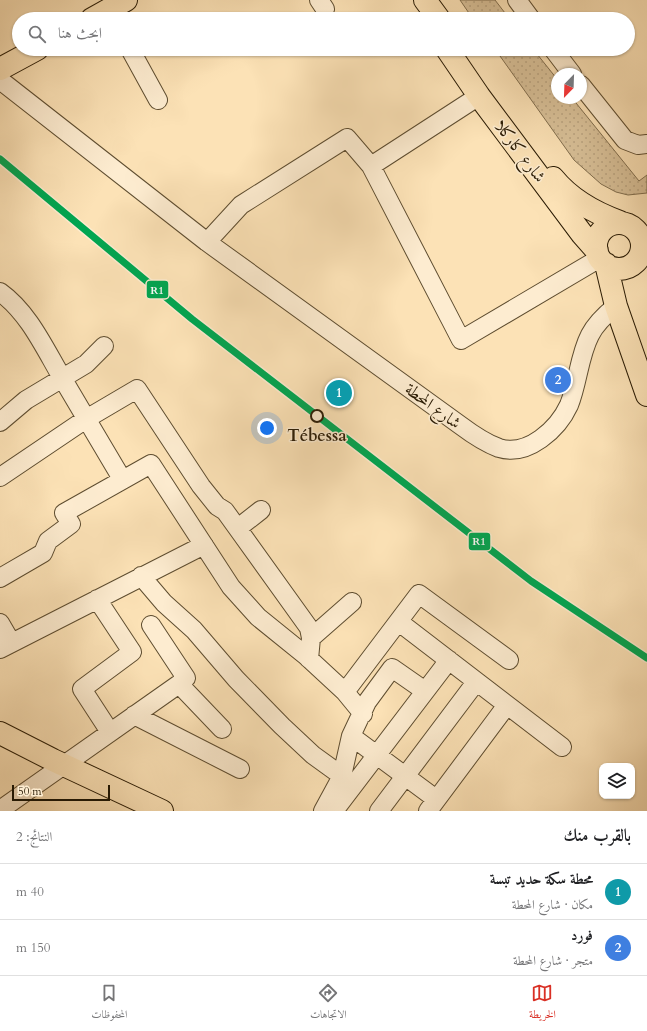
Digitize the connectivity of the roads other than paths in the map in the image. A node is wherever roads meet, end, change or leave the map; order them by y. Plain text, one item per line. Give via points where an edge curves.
1 (413, 0) edge
2 (425, 0) edge
3 (517, 0) edge
4 (421, 12) edge
5 (434, 12) edge
6 (526, 12) edge
7 (24, 56) edge
8 (134, 56) edge
9 (452, 56) edge
10 (464, 56) edge
11 (558, 56) edge
12 (567, 68) edge
13 (0, 69) edge
14 (0, 80) edge
15 (587, 92) edge
16 (479, 96) junction
17 (158, 100) dead end
18 (643, 145) edge
19 (371, 166) junction
20 (622, 223) junction
21 (647, 224) edge
22 (207, 242) junction
23 (601, 258) junction
24 (637, 261) edge
25 (3, 299) edge
26 (616, 306) junction
27 (104, 346) dead end
28 (62, 377) junction
29 (647, 395) edge
30 (86, 419) junction
31 (0, 422) edge
32 (0, 477) edge
33 (122, 479) junction
34 (261, 510) dead end
35 (238, 528) junction
36 (204, 545) junction
37 (1, 575) edge
38 (141, 576) junction
39 (96, 598) junction
40 (352, 602) dead end
41 (399, 622) junction
42 (0, 623) edge
43 (151, 625) dead end
44 (311, 638) junction
45 (5, 645) edge
46 (309, 659) junction
47 (448, 660) junction
48 (509, 660) dead end
49 (476, 682) junction
50 (179, 684) junction
51 (426, 691) junction
52 (345, 692) junction
53 (507, 705) junction
54 (363, 714) junction
55 (134, 715) junction
56 (222, 729) dead end
57 (110, 732) junction
58 (0, 733) edge
59 (351, 736) junction
60 (562, 747) dead end
61 (377, 755) junction
62 (63, 765) junction
63 (240, 769) dead end
64 (342, 776) junction
65 (406, 776) junction
66 (432, 805) edge
67 (2, 806) edge
68 (162, 811) edge
69 (323, 811) edge
70 (334, 811) edge
71 (379, 811) edge

1 - 4 main road
2 - 5 main road
3 - 6 street
7 - 13 main road
8 - 17 street
9 - 16 main road, شارع كاركلا
10 - 20 main road, شارع كاركلا via 555,180 585,206
11 - 12 street
14 - 22 street, شارع المحطة
15 - 18 street via 625,140
16 - 19 street
16 - 23 main road, شارع كاركلا
19 - 22 street via 347,138 241,205
19 - 23 street via 461,340
20 - 21 main road
20 - 23 main road via 601,231 596,244
20 - 24 main road via 630,226 640,236 642,250
22 - 26 street, شارع المحطة via 460,425 479,438 501,448 522,448 547,436 568,406 590,335 602,318
23 - 24 main road via 617,268
23 - 26 main road
24 - 26 main road via 622,281
25 - 28 street via 20,309
26 - 29 main road
27 - 28 street via 86,364
28 - 30 street
28 - 31 street via 26,400
30 - 32 street
30 - 33 street
30 - 35 street via 137,389 201,486
33 - 36 street via 151,464
33 - 37 street via 64,513 71,524 48,541 43,553
34 - 35 street
35 - 44 street via 309,628
36 - 38 street
36 - 46 street via 231,587 258,617
38 - 39 street
38 - 64 street via 282,726 313,755
39 - 45 street
39 - 57 street via 132,652 82,689
40 - 44 street
41 - 47 street
41 - 48 street via 419,594
41 - 52 street
42 - 45 street
43 - 50 street via 186,678
44 - 46 street
46 - 52 street
47 - 49 street
47 - 51 street
49 - 53 street
49 - 65 street
50 - 55 street
50 - 56 street
51 - 54 street via 392,668 367,702
51 - 61 street
52 - 54 street
53 - 60 street
53 - 66 street
54 - 59 street
55 - 57 street
55 - 63 street
57 - 62 street
58 - 62 main road
59 - 61 street
59 - 64 street
61 - 65 street
61 - 70 street
62 - 67 street
62 - 68 main road
64 - 69 street
65 - 66 street
65 - 71 street

